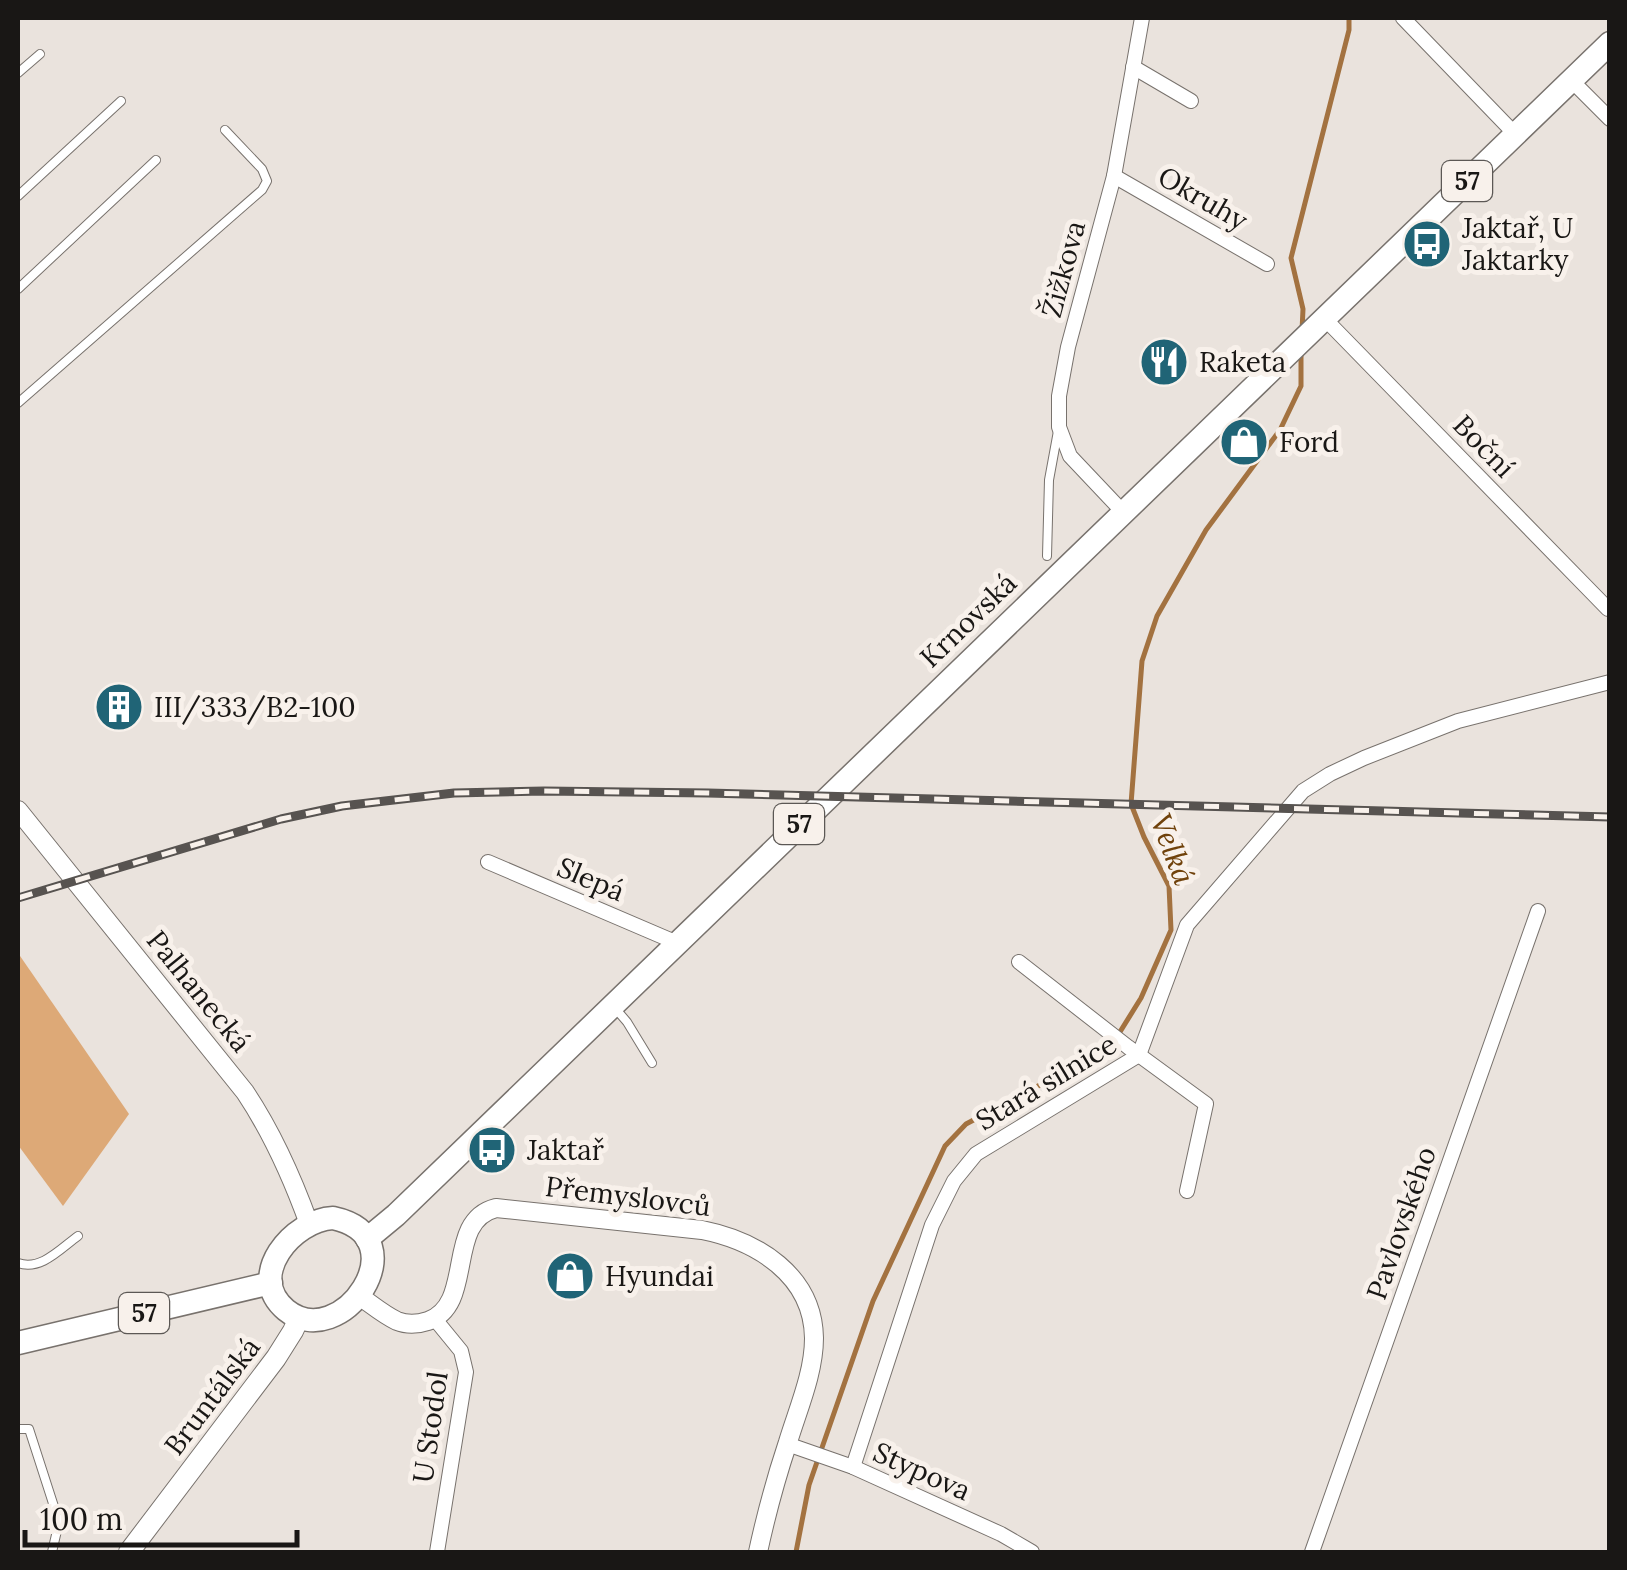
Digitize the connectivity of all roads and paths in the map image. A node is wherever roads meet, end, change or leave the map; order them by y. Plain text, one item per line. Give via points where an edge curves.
1 (1142, 18) edge
2 (1403, 18) edge
3 (1610, 43) edge
4 (40, 54) dead end
5 (1134, 66) junction
6 (18, 73) edge
7 (1571, 80) junction
8 (121, 100) dead end
9 (1191, 101) dead end
10 (1610, 119) edge
11 (225, 130) dead end
12 (1515, 134) junction
13 (156, 160) dead end
14 (1114, 176) junction
15 (18, 196) edge
16 (1267, 264) dead end
17 (18, 289) edge
18 (1324, 318) junction
19 (18, 402) edge
20 (1059, 427) junction
21 (1124, 512) junction
22 (1047, 556) dead end
23 (1609, 612) edge
24 (1610, 682) edge
25 (18, 810) edge
26 (488, 862) dead end
27 (1538, 910) dead end
28 (676, 942) junction
29 (1019, 962) dead end
30 (612, 1004) junction
31 (1134, 1051) junction
32 (652, 1063) dead end
33 (1187, 1191) dead end
34 (309, 1224) junction
35 (78, 1236) dead end
36 (367, 1239) junction
37 (18, 1263) edge
38 (270, 1284) junction
39 (358, 1295) junction
40 (298, 1318) junction
41 (434, 1318) junction
42 (18, 1343) edge
43 (18, 1429) edge
44 (795, 1447) junction
45 (846, 1465) junction
46 (52, 1552) edge
47 (129, 1552) edge
48 (437, 1552) edge
49 (758, 1552) edge
50 (1032, 1552) edge
51 (1312, 1552) edge

1 - 5 street, Žižkova
2 - 12 street
3 - 7 main road, Krnovská / 57
4 - 6 lane
5 - 9 street
5 - 14 street, Žižkova
7 - 10 street
7 - 12 main road, Krnovská / 57
8 - 15 lane
11 - 19 lane via 262,170 262,190
12 - 18 main road, Krnovská / 57
13 - 17 lane
14 - 16 street, Okruhy
14 - 20 street, Žižkova via 1068,347
18 - 21 main road, Krnovská / 57
18 - 23 street, Boční
20 - 21 street via 1070,456
20 - 22 lane via 1049,480
21 - 28 main road, Krnovská / 57
24 - 31 street, Stará silnice via 1444,726 1302,791 1187,925
25 - 34 street, Palhanecká via 245,1092 275,1141
26 - 28 street, Slepá
27 - 51 street, Pavlovského
28 - 30 main road, Krnovská / 57
29 - 31 street
30 - 32 lane
30 - 36 main road, Krnovská / 57
31 - 33 street via 1206,1104
31 - 45 street, Stará silnice via 976,1154 954,1181 932,1224
34 - 36 main road via 344,1221
34 - 38 main road via 281,1248
35 - 37 lane via 34,1266
36 - 39 main road via 373,1270
38 - 40 main road via 281,1306
38 - 42 main road, 57
39 - 40 main road via 330,1318
39 - 41 street via 400,1322
40 - 47 main road, Bruntálská via 276,1358
41 - 44 street, Přemyslovců via 451,1299 472,1226 492,1208 736,1238 785,1270 812,1320 812,1359
41 - 48 street, U Stodol via 461,1351 466,1372
43 - 46 lane via 28,1428 59,1522
44 - 45 street, Stypova
44 - 49 street, Přemyslovců via 768,1504
45 - 50 street, Stypova

